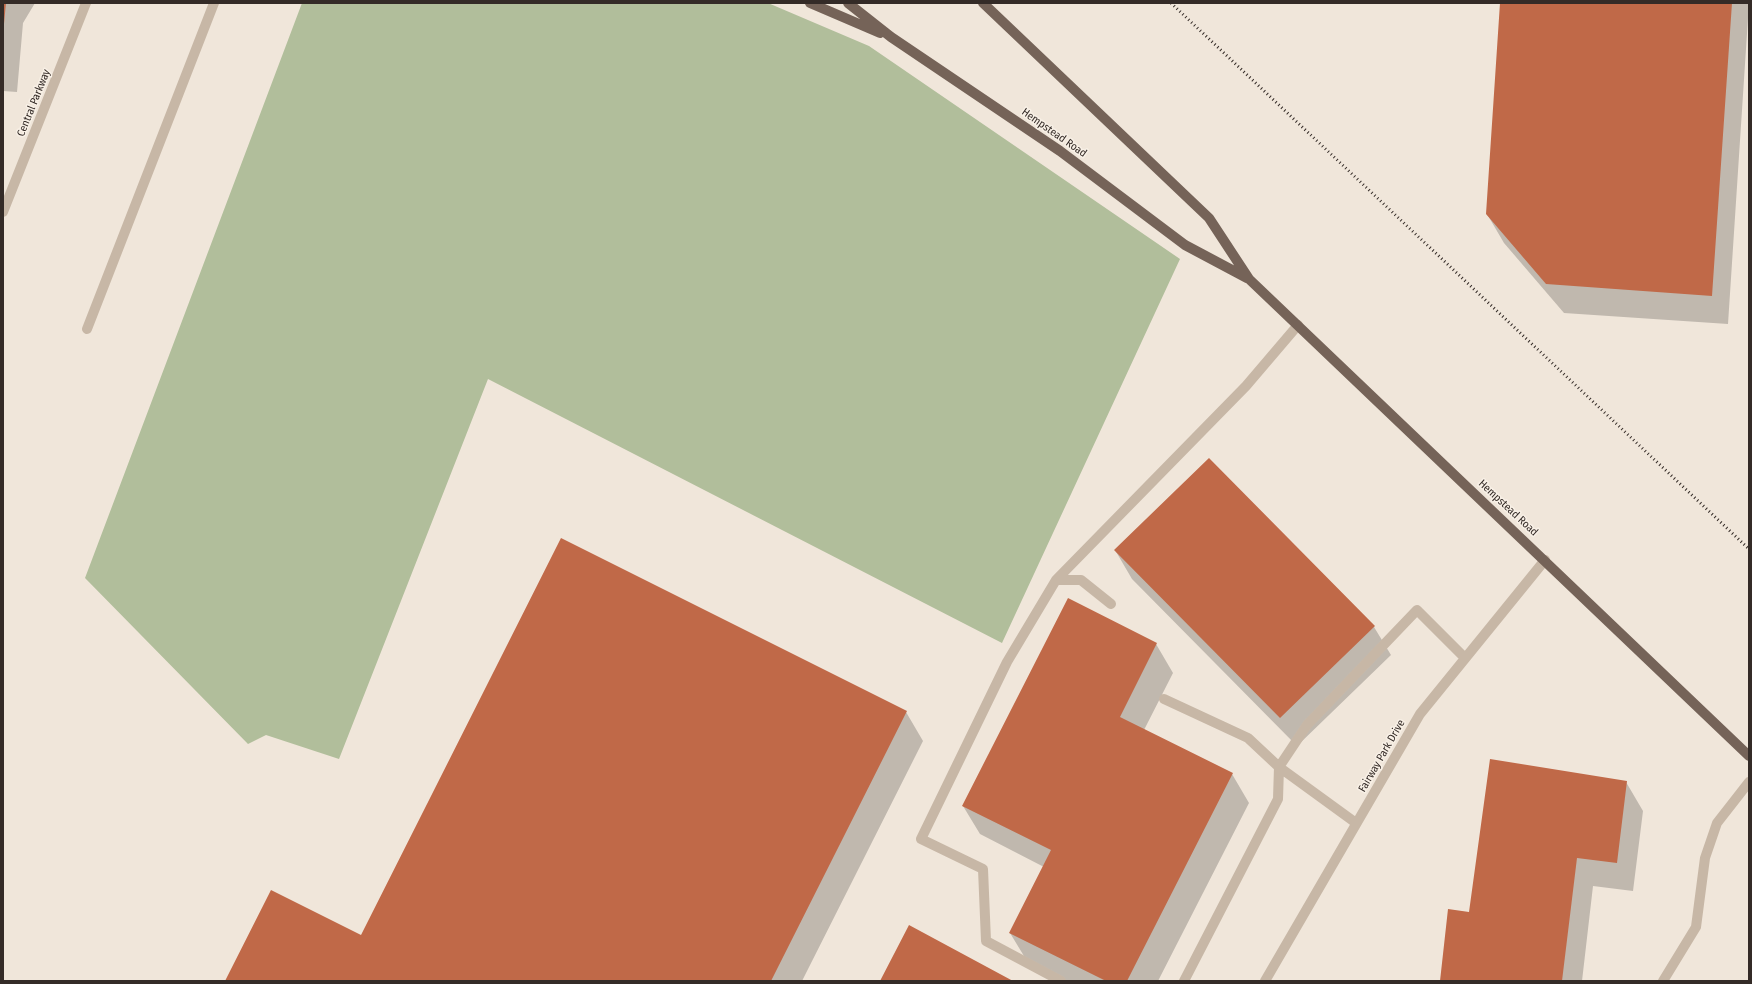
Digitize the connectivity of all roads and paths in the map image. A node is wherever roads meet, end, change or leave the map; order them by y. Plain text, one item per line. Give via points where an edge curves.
1 (86, 3) edge
2 (214, 3) edge
3 (810, 3) edge
4 (848, 3) edge
5 (983, 3) edge
6 (891, 38) junction
7 (3, 212) edge
8 (1249, 279) junction
9 (1298, 325) junction
10 (87, 329) dead end
11 (1546, 560) junction
12 (1056, 580) junction
13 (1110, 604) dead end
14 (1465, 658) junction
15 (1164, 698) dead end
16 (1749, 756) edge
17 (1279, 766) junction
18 (1749, 782) edge
19 (1356, 824) junction
20 (1061, 981) edge
21 (1184, 981) edge
22 (1265, 981) edge
23 (1663, 981) edge

1 - 7 street, Central Parkway
2 - 10 street
3 - 6 main road
4 - 6 main road, Hempstead Road
5 - 8 main road, Hempstead Road via 1209,218
6 - 8 main road, Hempstead Road via 1060,151 1185,245
8 - 9 main road, Hempstead Road
9 - 11 main road, Hempstead Road
9 - 12 street via 1246,386
11 - 14 street, Fairway Park Drive
11 - 16 main road, Hempstead Road
12 - 13 street via 1081,580
12 - 20 street via 1007,662 922,839 983,869 986,941
14 - 17 street via 1417,610 1307,725
14 - 19 street, Fairway Park Drive via 1420,714
15 - 17 street via 1248,738
17 - 19 street
17 - 21 street via 1278,799
18 - 23 street via 1717,823 1705,858 1696,927
19 - 22 street, Fairway Park Drive

